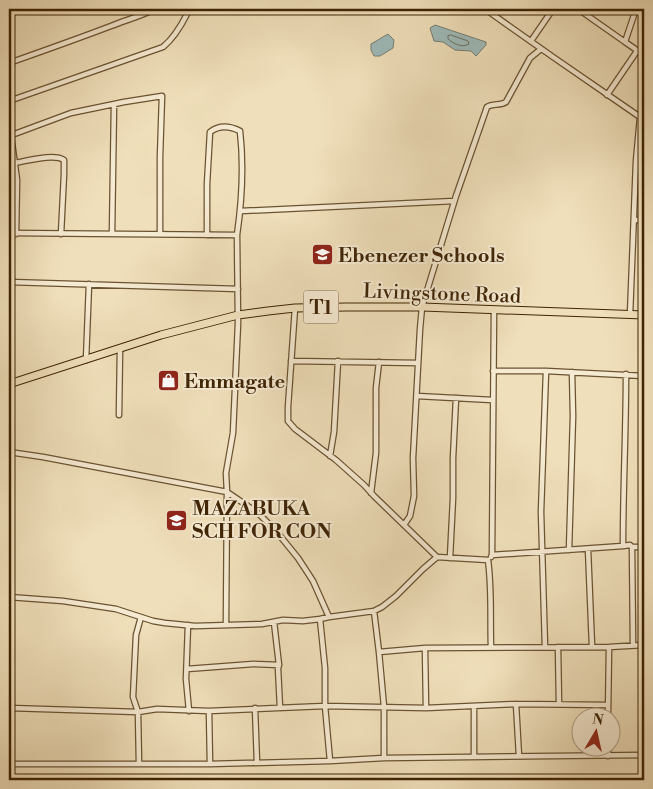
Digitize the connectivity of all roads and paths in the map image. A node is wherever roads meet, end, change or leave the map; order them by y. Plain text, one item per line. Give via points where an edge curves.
1 (155, 9) edge
2 (181, 9) edge
3 (485, 9) edge
4 (553, 9) edge
5 (578, 9) edge
6 (636, 9) edge
7 (188, 11) edge
8 (531, 41) junction
9 (625, 42) junction
10 (542, 49) junction
11 (638, 51) junction
12 (644, 55) edge
13 (9, 63) edge
14 (607, 95) junction
15 (9, 101) edge
16 (114, 104) junction
17 (642, 118) edge
18 (10, 135) edge
19 (636, 161) junction
20 (644, 161) edge
21 (14, 162) junction
22 (454, 201) junction
23 (241, 211) junction
24 (634, 220) junction
25 (644, 220) edge
26 (9, 233) edge
27 (16, 234) junction
28 (61, 234) junction
29 (112, 234) junction
30 (160, 234) junction
31 (207, 235) junction
32 (236, 235) junction
33 (9, 282) edge
34 (89, 284) junction
35 (238, 288) junction
36 (422, 307) junction
37 (295, 308) junction
38 (494, 310) junction
39 (238, 315) junction
40 (630, 315) junction
41 (644, 315) edge
42 (120, 349) junction
43 (86, 360) junction
44 (292, 361) junction
45 (338, 362) junction
46 (379, 362) junction
47 (418, 363) junction
48 (493, 371) junction
49 (546, 371) junction
50 (572, 372) junction
51 (626, 374) junction
52 (644, 376) edge
53 (9, 384) edge
54 (416, 396) junction
55 (456, 398) junction
56 (492, 400) junction
57 (119, 415) dead end
58 (9, 452) edge
59 (330, 456) junction
60 (227, 492) junction
61 (371, 493) junction
62 (404, 525) junction
63 (623, 546) junction
64 (632, 547) junction
65 (644, 547) edge
66 (588, 549) junction
67 (569, 550) junction
68 (542, 551) junction
69 (492, 556) junction
70 (437, 557) junction
71 (450, 558) junction
72 (488, 560) junction
73 (9, 596) edge
74 (374, 611) junction
75 (330, 616) junction
76 (141, 617) junction
77 (320, 619) junction
78 (274, 622) junction
79 (188, 625) junction
80 (226, 625) junction
81 (633, 645) junction
82 (644, 645) edge
83 (592, 646) junction
84 (491, 647) junction
85 (545, 647) junction
86 (558, 647) junction
87 (608, 647) junction
88 (425, 648) junction
89 (379, 652) junction
90 (279, 665) junction
91 (187, 669) junction
92 (516, 704) junction
93 (559, 704) junction
94 (608, 705) joint
95 (325, 706) junction
96 (474, 706) junction
97 (384, 707) junction
98 (9, 708) edge
99 (255, 708) junction
100 (280, 708) junction
101 (426, 708) junction
102 (189, 711) junction
103 (209, 711) junction
104 (138, 712) junction
105 (644, 755) edge
106 (474, 756) junction
107 (519, 756) junction
108 (570, 756) edge
109 (620, 756) edge
110 (384, 758) junction
111 (330, 761) junction
112 (258, 763) junction
113 (9, 764) edge
114 (139, 764) junction
115 (210, 764) junction

1 - 13 street
2 - 7 street
3 - 8 street
4 - 8 street
5 - 9 street
6 - 9 street
7 - 15 street via 178,31 163,47
8 - 10 street
9 - 11 street
10 - 14 street
10 - 22 street via 530,58 506,102 488,106
11 - 12 street
11 - 14 street
14 - 17 street
16 - 18 street via 71,113
16 - 29 street
16 - 30 street via 162,96
17 - 19 street
18 - 21 street
19 - 20 street
19 - 24 street
21 - 27 street
21 - 28 street via 50,157 64,160
22 - 23 street
22 - 36 street
23 - 31 street via 243,161 240,131 216,127 210,132
23 - 32 street
24 - 25 street
24 - 40 street
26 - 27 street
27 - 28 street
28 - 29 street
29 - 30 street
30 - 31 street
31 - 32 street
32 - 35 street
33 - 34 street
34 - 35 street
34 - 43 street
35 - 39 street
36 - 37 highway, Livingstone Road / T1
36 - 38 highway, Livingstone Road / T1
36 - 47 street
37 - 39 highway, Livingstone Road / T1
37 - 44 street
38 - 40 highway, Livingstone Road / T1
38 - 48 street
39 - 42 highway, Livingstone Road / T1
39 - 60 street
40 - 41 highway, Livingstone Road / T1
42 - 43 highway, Livingstone Road / T1
42 - 57 street
43 - 53 highway, Livingstone Road / T1
44 - 45 street
44 - 59 street via 288,421
45 - 46 street
45 - 59 street
46 - 47 street
46 - 61 street via 376,453
47 - 54 street
48 - 49 street
48 - 56 street
49 - 50 street
49 - 68 street
50 - 51 street
50 - 67 street
51 - 52 street
51 - 63 street
54 - 55 street
54 - 62 street via 414,496 410,516
55 - 56 street
55 - 71 street
56 - 69 street
58 - 60 street
59 - 61 street
60 - 75 street via 258,513 276,531 298,558
60 - 80 street
61 - 62 street
62 - 70 street
63 - 64 street
63 - 66 street
64 - 65 street
64 - 81 street
66 - 67 street
66 - 83 street
67 - 68 street
68 - 69 street
68 - 85 street
69 - 72 street
70 - 71 street
70 - 74 street via 396,596
71 - 72 street
72 - 84 street
73 - 76 street via 116,609
74 - 75 street
74 - 89 street
75 - 77 street
76 - 79 street
76 - 104 street via 136,635 133,697
77 - 78 street
77 - 95 street
78 - 80 street
78 - 90 street
79 - 80 street
79 - 91 street
81 - 82 street
81 - 87 street
83 - 86 street
83 - 87 street
84 - 85 street
84 - 88 street
85 - 86 street
86 - 93 street
87 - 94 street
88 - 89 street
88 - 101 street
89 - 97 street
90 - 91 street
90 - 100 street
91 - 102 street
92 - 93 street
92 - 96 street
92 - 107 street
93 - 94 street
95 - 97 street
95 - 100 street
95 - 111 street
96 - 101 street
96 - 106 street
97 - 101 street
97 - 110 street
98 - 104 street
99 - 100 street
99 - 103 street
99 - 112 street
102 - 103 street
102 - 104 street via 157,709
103 - 115 street
104 - 114 street
105 - 109 street
106 - 107 street
106 - 110 street
107 - 108 street
110 - 111 street
111 - 112 street
112 - 115 street
113 - 114 street
114 - 115 street

